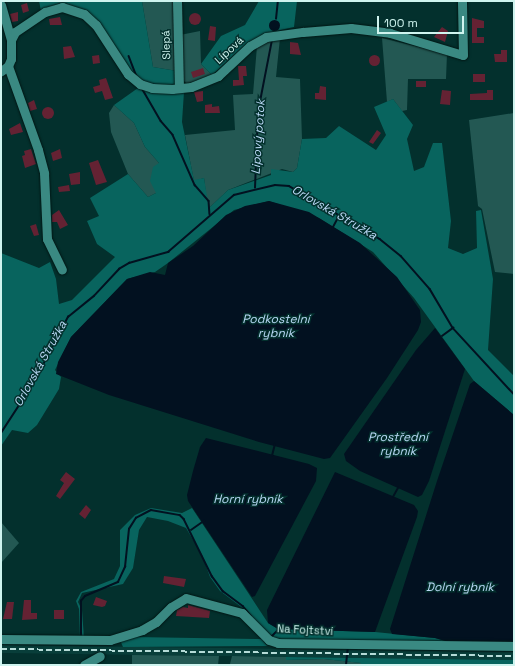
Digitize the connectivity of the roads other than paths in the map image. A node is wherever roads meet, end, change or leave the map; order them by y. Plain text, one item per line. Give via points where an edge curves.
1 (177, 1) edge
2 (462, 1) edge
3 (1, 5) edge
4 (11, 40) junction
5 (5, 69) edge
6 (179, 88) junction
7 (62, 270) dead end
8 (1, 639) edge
9 (514, 646) edge
10 (100, 656) dead end
11 (84, 665) edge

1 - 6 street, Slepá
2 - 6 street, Lípová via 463,56 390,34 351,28 266,36 250,46 218,76 191,87
3 - 4 street
4 - 5 street via 11,58
4 - 6 street, Lípová via 16,32 45,12 62,7 84,14 96,25 128,74 140,84 152,88
5 - 7 street via 38,150 44,173 47,239
8 - 9 street, Na Fojtství via 110,640 147,627 186,598 242,613 269,640 278,643
10 - 11 street

